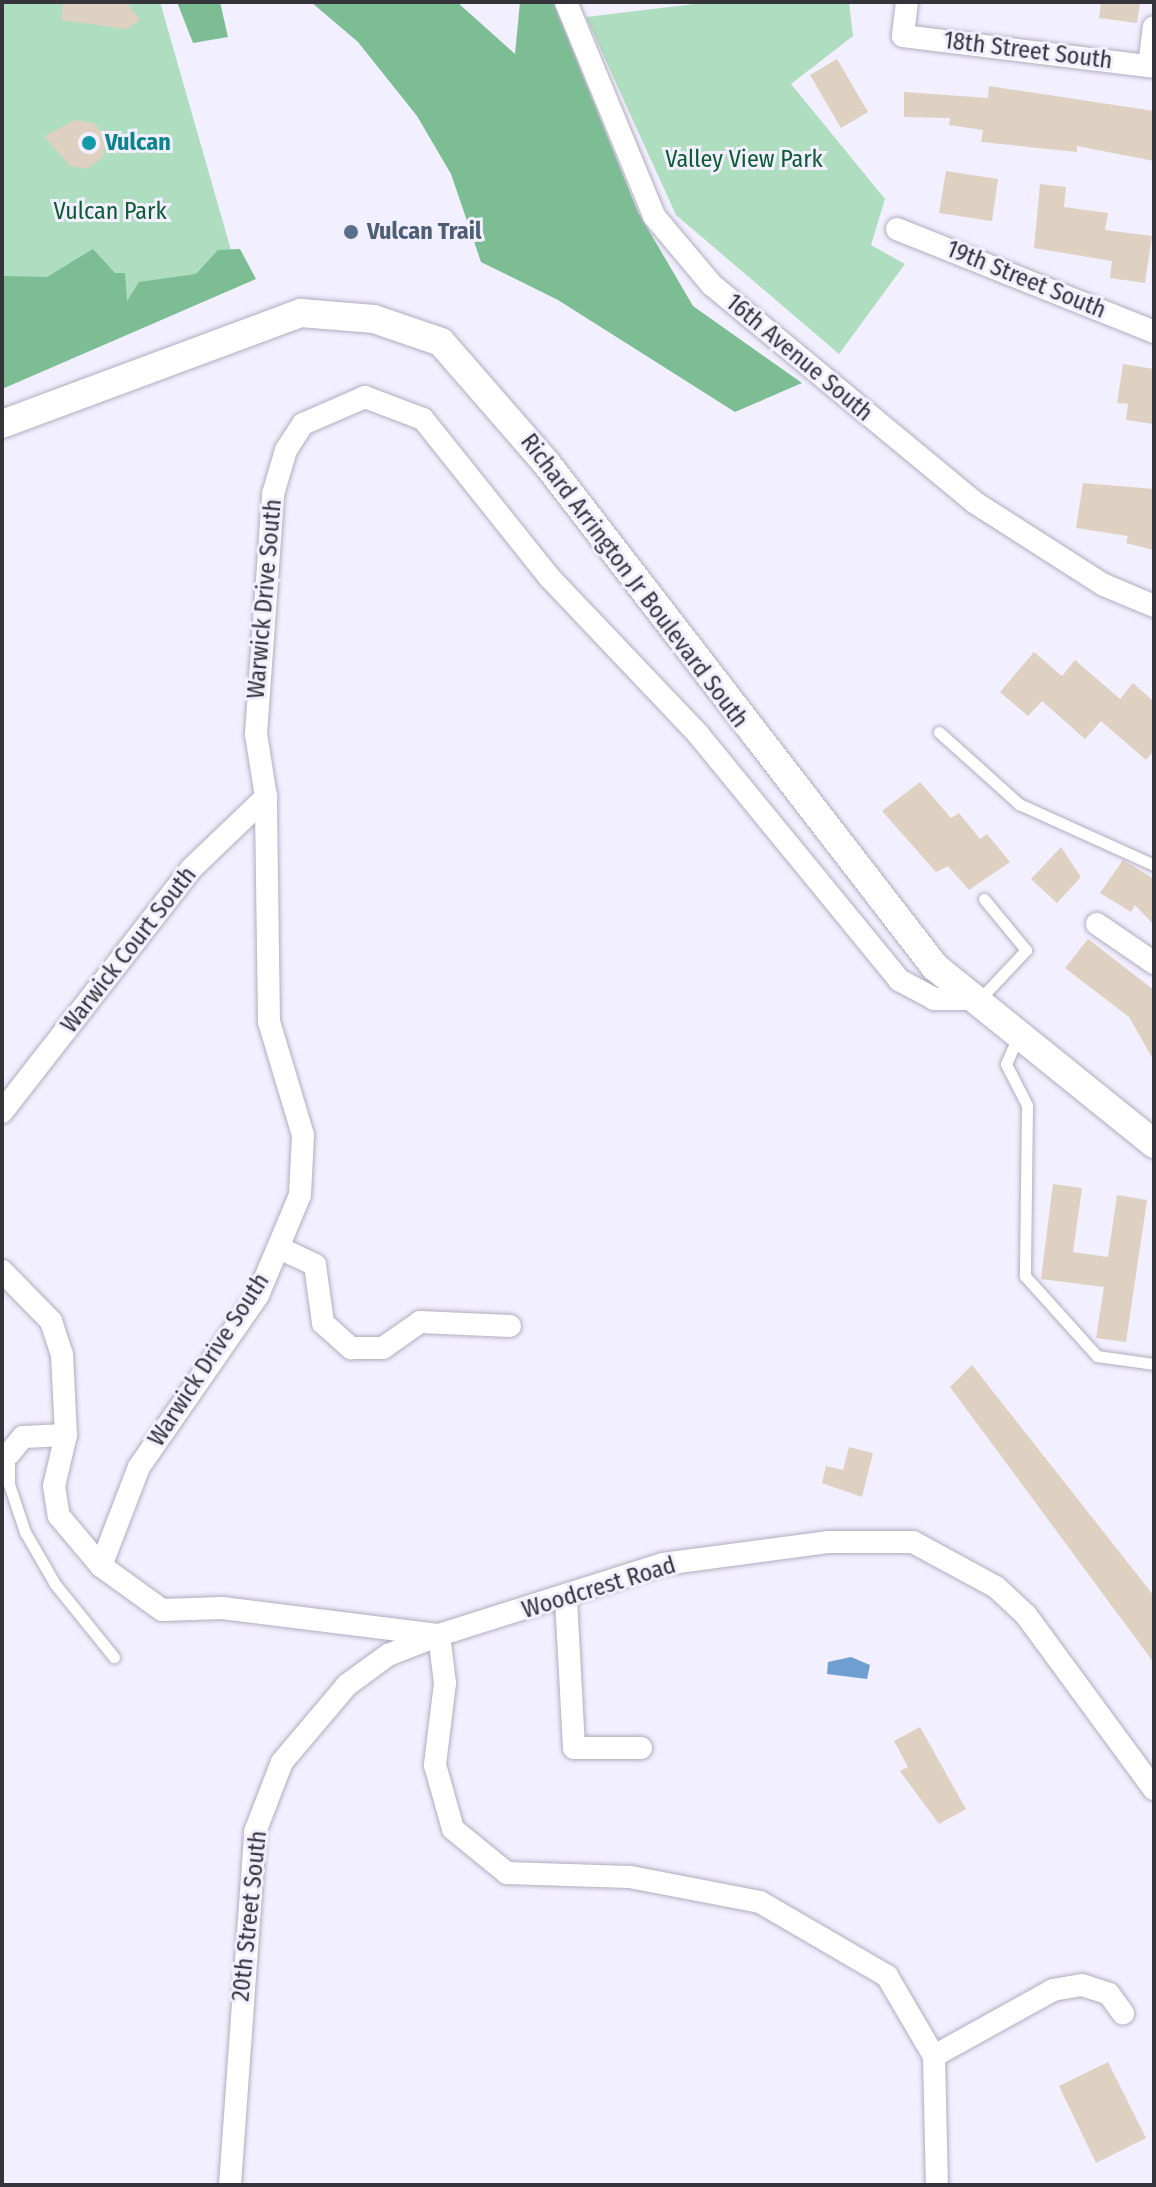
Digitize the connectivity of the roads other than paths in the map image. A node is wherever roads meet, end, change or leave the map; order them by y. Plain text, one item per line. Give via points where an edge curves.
1 (566, 2) edge
2 (907, 2) edge
3 (1154, 27) edge
4 (1151, 67) edge
5 (897, 229) dead end
6 (1154, 332) edge
7 (2, 424) edge
8 (1154, 606) edge
9 (939, 732) dead end
10 (266, 797) junction
11 (1154, 865) edge
12 (984, 899) dead end
13 (1097, 924) dead end
14 (1154, 963) edge
15 (971, 1002) junction
16 (1017, 1039) junction
17 (2, 1112) edge
18 (1154, 1144) edge
19 (279, 1248) junction
20 (2, 1271) edge
21 (510, 1326) dead end
22 (1154, 1364) edge
23 (66, 1435) junction
24 (9, 1454) joint
25 (101, 1566) junction
26 (566, 1599) junction
27 (439, 1635) junction
28 (114, 1657) dead end
29 (641, 1748) dead end
30 (1154, 1789) edge
31 (1123, 2013) dead end
32 (934, 2056) junction
33 (230, 2185) edge
34 (937, 2185) edge

1 - 8 street, 16th Avenue South via 654,216 712,285 974,502 1104,585
2 - 4 street, 18th Street South via 903,36
3 - 4 street
5 - 6 street, 19th Street South
7 - 15 street, Richard Arrington Jr Boulevard South via 301,313 374,319 441,342 547,464 898,925
9 - 11 lane via 1019,804
10 - 15 street, Warwick Drive South via 256,667 273,494 286,450 303,424 332,407 365,397 399,406 423,419 550,578 698,734 899,980 934,999
10 - 17 street, Warwick Court South via 192,868
10 - 19 street, Warwick Drive South via 269,1022 303,1135 300,1195
12 - 15 lane via 1026,950
13 - 14 street
15 - 16 street, Richard Arrington Jr Boulevard South
16 - 18 street, Richard Arrington Jr Boulevard South
16 - 22 lane via 1006,1064 1027,1105 1025,1276 1097,1356
19 - 21 street via 315,1265 323,1323 351,1348 383,1348 420,1322
19 - 25 street, Warwick Drive South via 258,1295 139,1467
20 - 23 street via 51,1321 62,1354
23 - 24 street via 23,1437
23 - 25 street, Woodcrest Road via 55,1465 59,1516
24 - 28 lane via 9,1484 25,1532 63,1596
25 - 27 street, Woodcrest Road via 136,1595 182,1614 222,1608
26 - 27 street, Woodcrest Road
26 - 29 street via 574,1748
26 - 30 street, Woodcrest Road via 663,1564 828,1542 913,1542 996,1587 1026,1615
27 - 32 street via 445,1683 435,1765 453,1829 476,1854 507,1873 630,1877 760,1902 887,1976
27 - 33 street, 20th Street South via 388,1655 312,1718 282,1762 255,1832
31 - 32 street via 1095,1989 1053,1990
32 - 34 street

